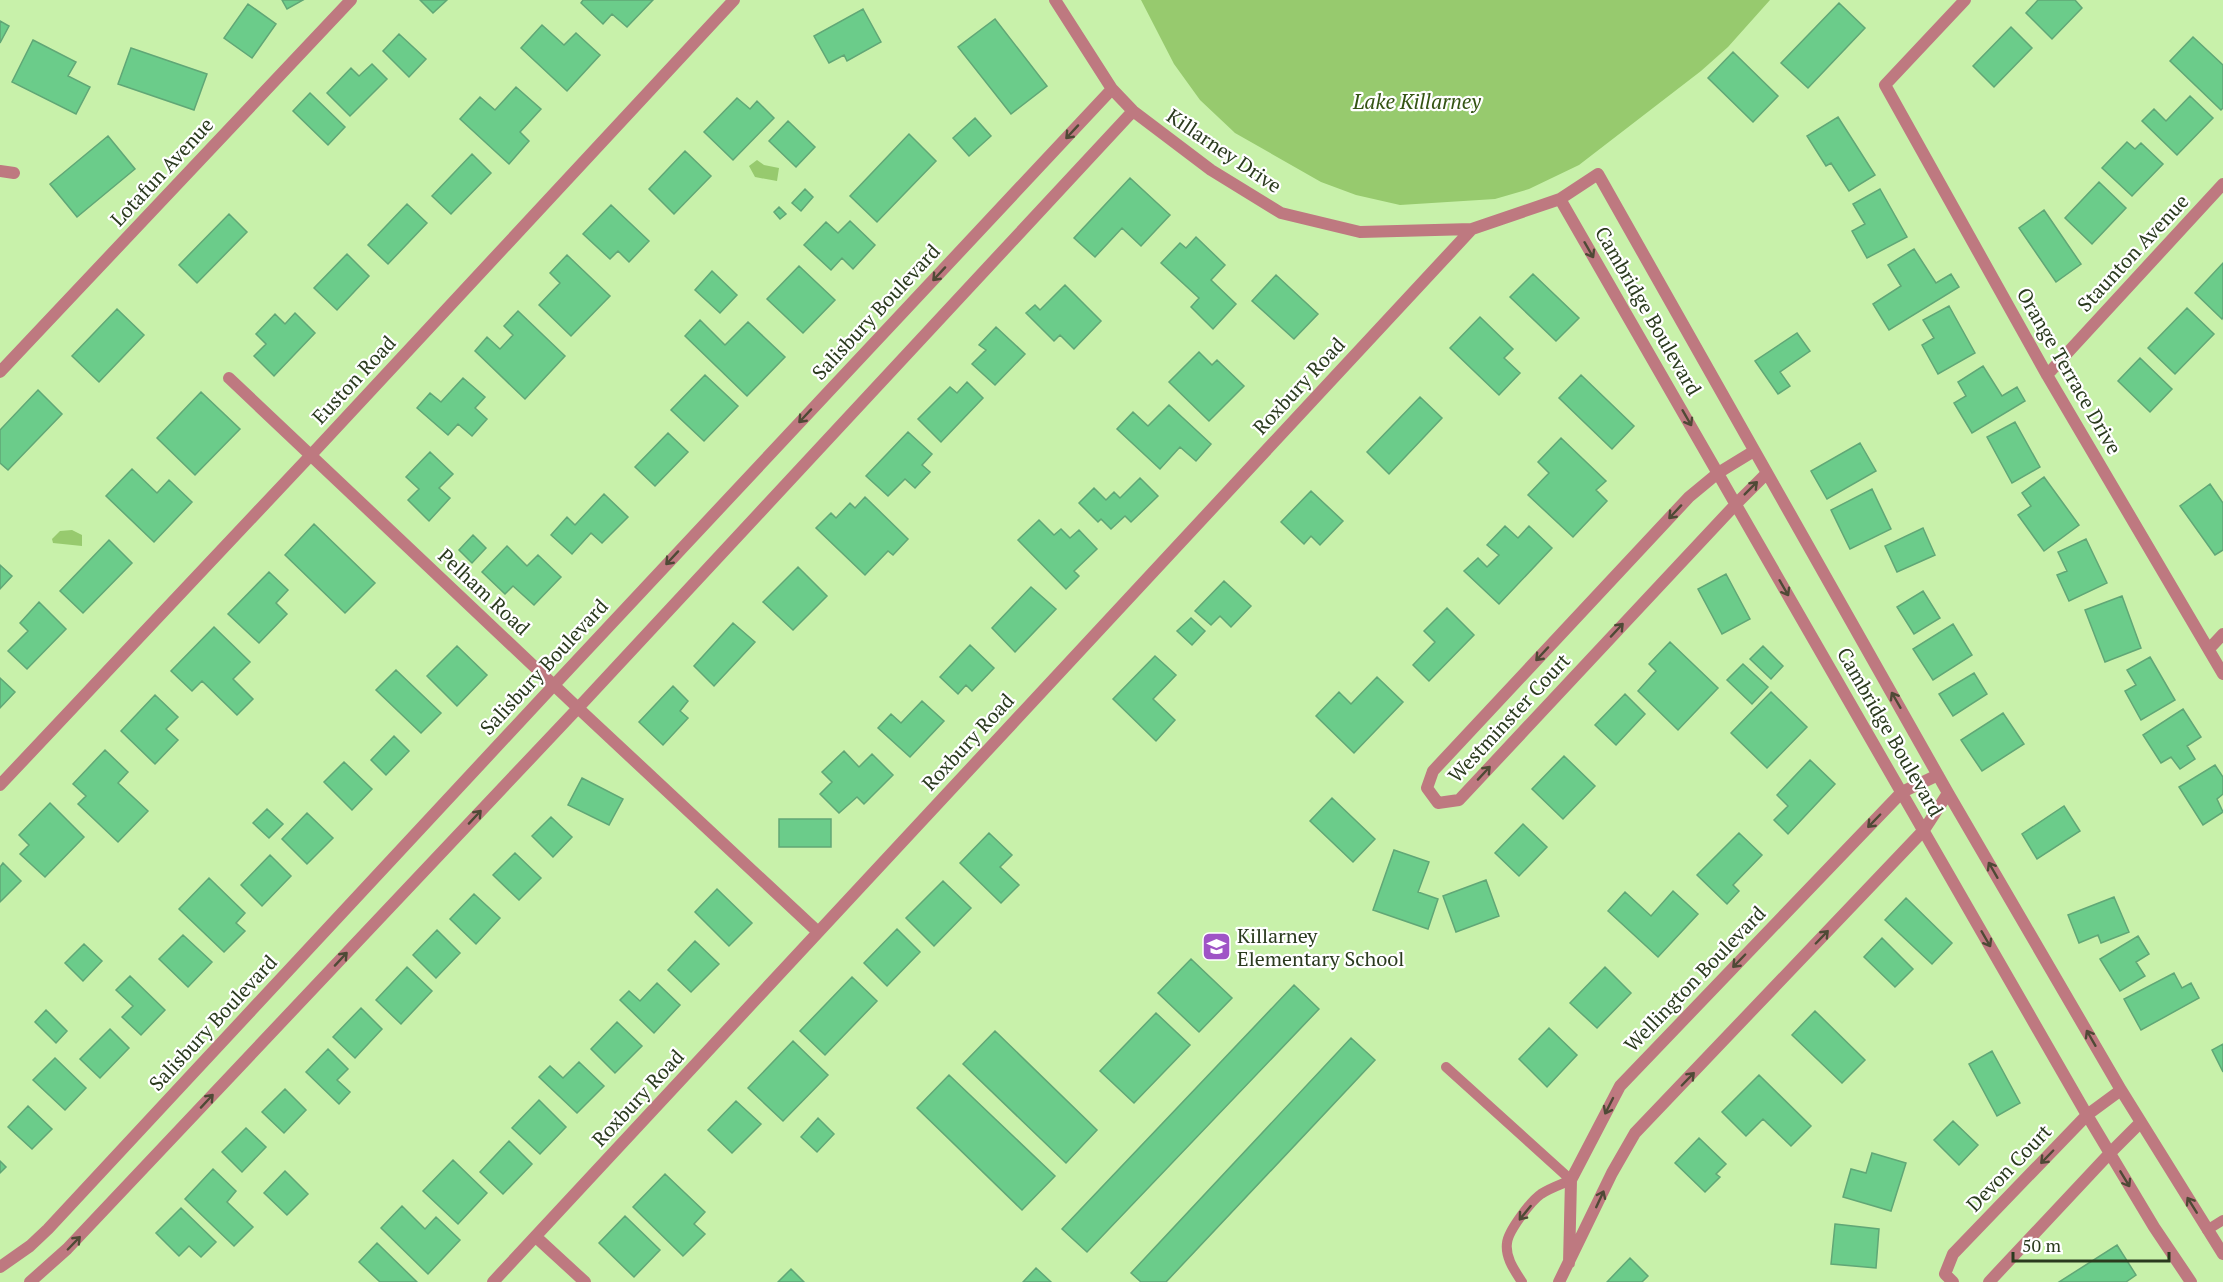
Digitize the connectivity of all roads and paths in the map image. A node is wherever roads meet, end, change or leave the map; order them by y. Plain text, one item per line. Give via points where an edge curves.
1 (351, 0) edge
2 (734, 0) edge
3 (1055, 0) edge
4 (1965, 0) edge
5 (1112, 89) junction
6 (1133, 111) junction
7 (0, 171) edge
8 (14, 173) dead end
9 (1598, 174) joint
10 (2223, 184) edge
11 (1560, 199) junction
12 (1472, 228) junction
13 (0, 372) edge
14 (2047, 375) junction
15 (229, 378) dead end
16 (1754, 451) junction
17 (311, 455) junction
18 (1718, 473) junction
19 (1767, 473) junction
20 (1736, 504) junction
21 (2223, 634) edge
22 (2209, 649) junction
23 (2223, 674) edge
24 (554, 685) junction
25 (578, 708) junction
26 (1938, 775) junction
27 (0, 784) edge
28 (1902, 792) junction
29 (1948, 793) junction
30 (1924, 830) junction
31 (818, 932) junction
32 (1446, 1067) dead end
33 (2121, 1090) junction
34 (2087, 1115) junction
35 (2141, 1122) junction
36 (2110, 1153) junction
37 (1571, 1180) junction
38 (2223, 1220) edge
39 (2207, 1230) junction
40 (536, 1237) junction
41 (2223, 1254) edge
42 (1569, 1263) junction
43 (0, 1267) edge
44 (30, 1282) edge
45 (494, 1282) edge
46 (585, 1282) edge
47 (1522, 1282) edge
48 (1559, 1282) edge
49 (1953, 1282) edge
50 (1989, 1282) edge
51 (2191, 1282) edge

1 - 13 street, Lotafun Avenue
2 - 17 street, Euston Road
3 - 5 street, Killarney Drive
4 - 14 street, Orange Terrace Drive via 1885,85
5 - 6 street, Killarney Drive
5 -> 24 street, Salisbury Boulevard
6 - 12 street, Killarney Drive via 1211,170 1281,213 1360,232
6 - 25 street
7 - 8 street
9 - 11 street, Killarney Drive
9 - 16 street, Cambridge Boulevard
10 - 14 street, Staunton Avenue
11 - 12 street, Killarney Drive
11 -> 18 street, Cambridge Boulevard
12 - 31 street, Roxbury Road
14 - 22 street, Orange Terrace Drive
15 - 17 street, Pelham Road
16 - 18 street, Westminster Court
16 - 19 street, Cambridge Boulevard
17 - 24 street, Pelham Road
17 - 27 street, Euston Road
18 - 20 street, Cambridge Boulevard
18 -> 20 street, Westminster Court via 1689,497 1433,771 1427,788 1438,803 1459,801
20 -> 19 street, Westminster Court
26 -> 19 street, Cambridge Boulevard
20 -> 28 street, Cambridge Boulevard
21 - 22 street
22 - 23 street, Orange Terrace Drive
24 - 25 street, Pelham Road
24 - 43 street, Salisbury Boulevard via 48,1228
25 - 31 street, Pelham Road
44 -> 25 street via 68,1250
26 - 28 street, Wellington Boulevard
26 - 29 street, Cambridge Boulevard
28 - 30 street, Cambridge Boulevard
28 -> 37 street, Wellington Boulevard via 1620,1086
29 - 30 street, Wellington Boulevard
33 -> 29 street, Cambridge Boulevard
30 -> 34 street, Cambridge Boulevard
42 -> 30 street, Wellington Boulevard via 1635,1133
31 - 40 street, Roxbury Road
32 - 37 lane
33 - 34 street, Devon Court
33 - 35 street, Cambridge Boulevard
34 - 36 street, Cambridge Boulevard
34 -> 49 street, Devon Court via 1953,1254 1945,1274
35 - 36 street
39 -> 35 street, Cambridge Boulevard
36 - 50 street
36 -> 51 street, Cambridge Boulevard
37 - 42 street, Wellington Boulevard
37 -> 47 lane via 1540,1194 1511,1230 1506,1244 1508,1256
38 - 39 lane
39 - 41 street, Cambridge Boulevard
40 - 45 street, Roxbury Road
40 - 46 street
42 - 48 street, Wellington Boulevard

